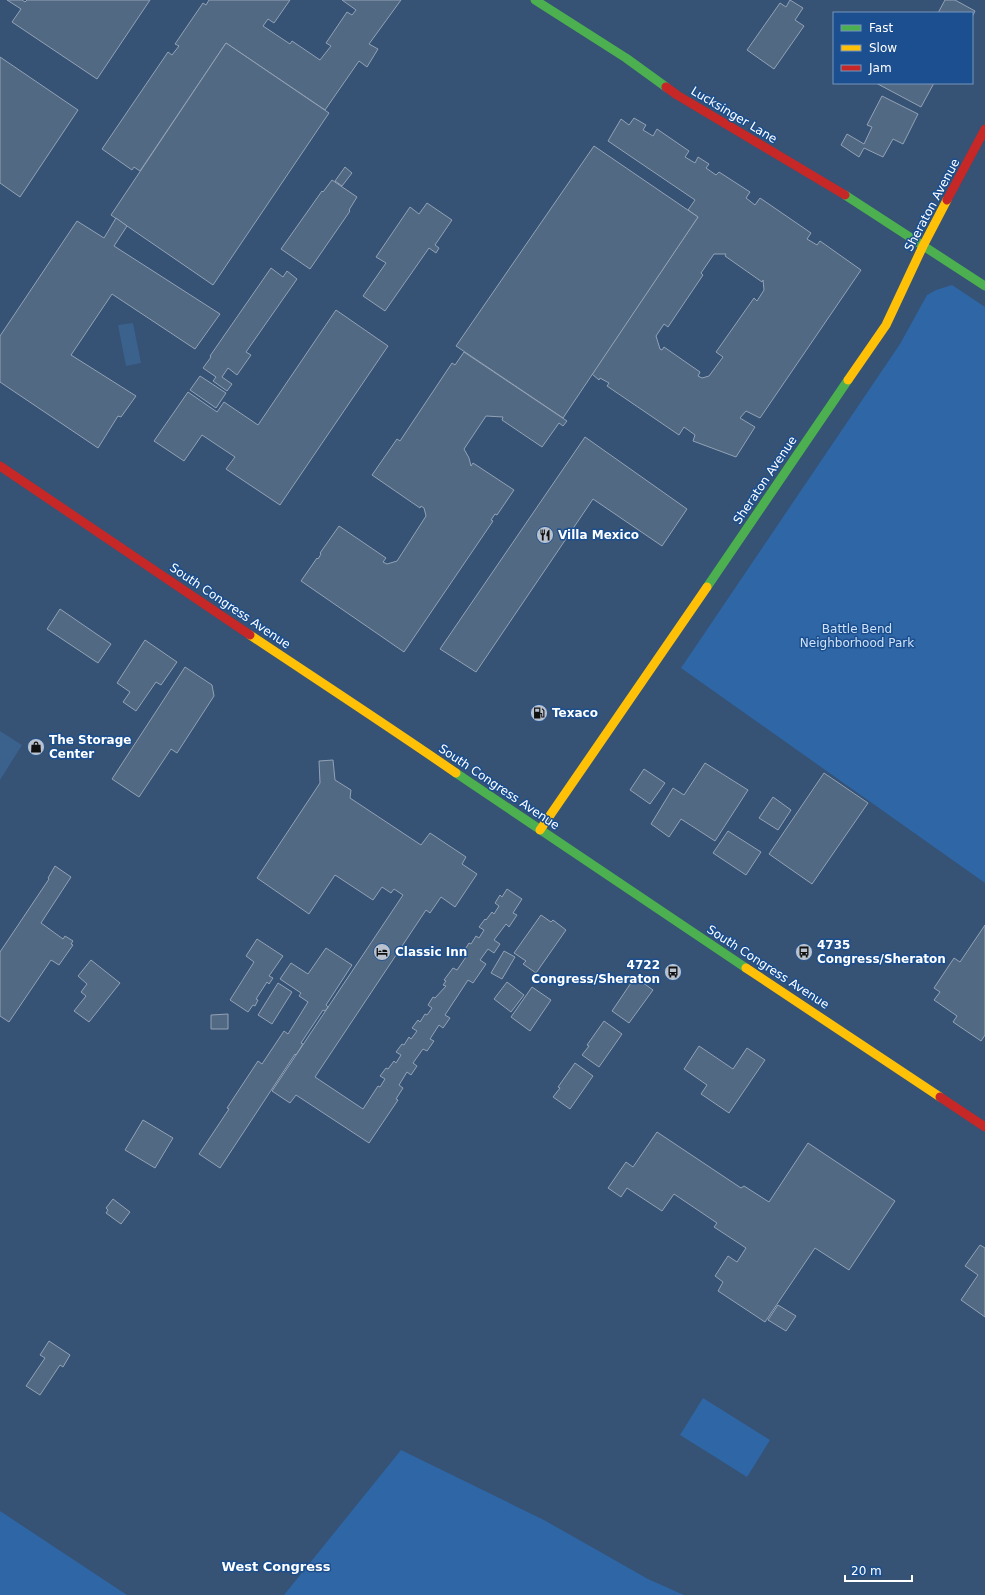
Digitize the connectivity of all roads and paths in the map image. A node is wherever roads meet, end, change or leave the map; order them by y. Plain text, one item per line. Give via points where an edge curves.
1 (535, 0) edge
2 (985, 129) edge
3 (923, 246) junction
4 (985, 286) edge
5 (0, 466) edge
6 (540, 830) junction
7 (985, 1127) edge

1 - 3 street, Lucksinger Lane via 626,58 677,95 824,182
2 - 3 street, Sheraton Avenue
3 - 4 street, Lucksinger Lane
3 - 6 street, Sheraton Avenue via 886,325
5 - 6 street, South Congress Avenue
6 - 7 street, South Congress Avenue

